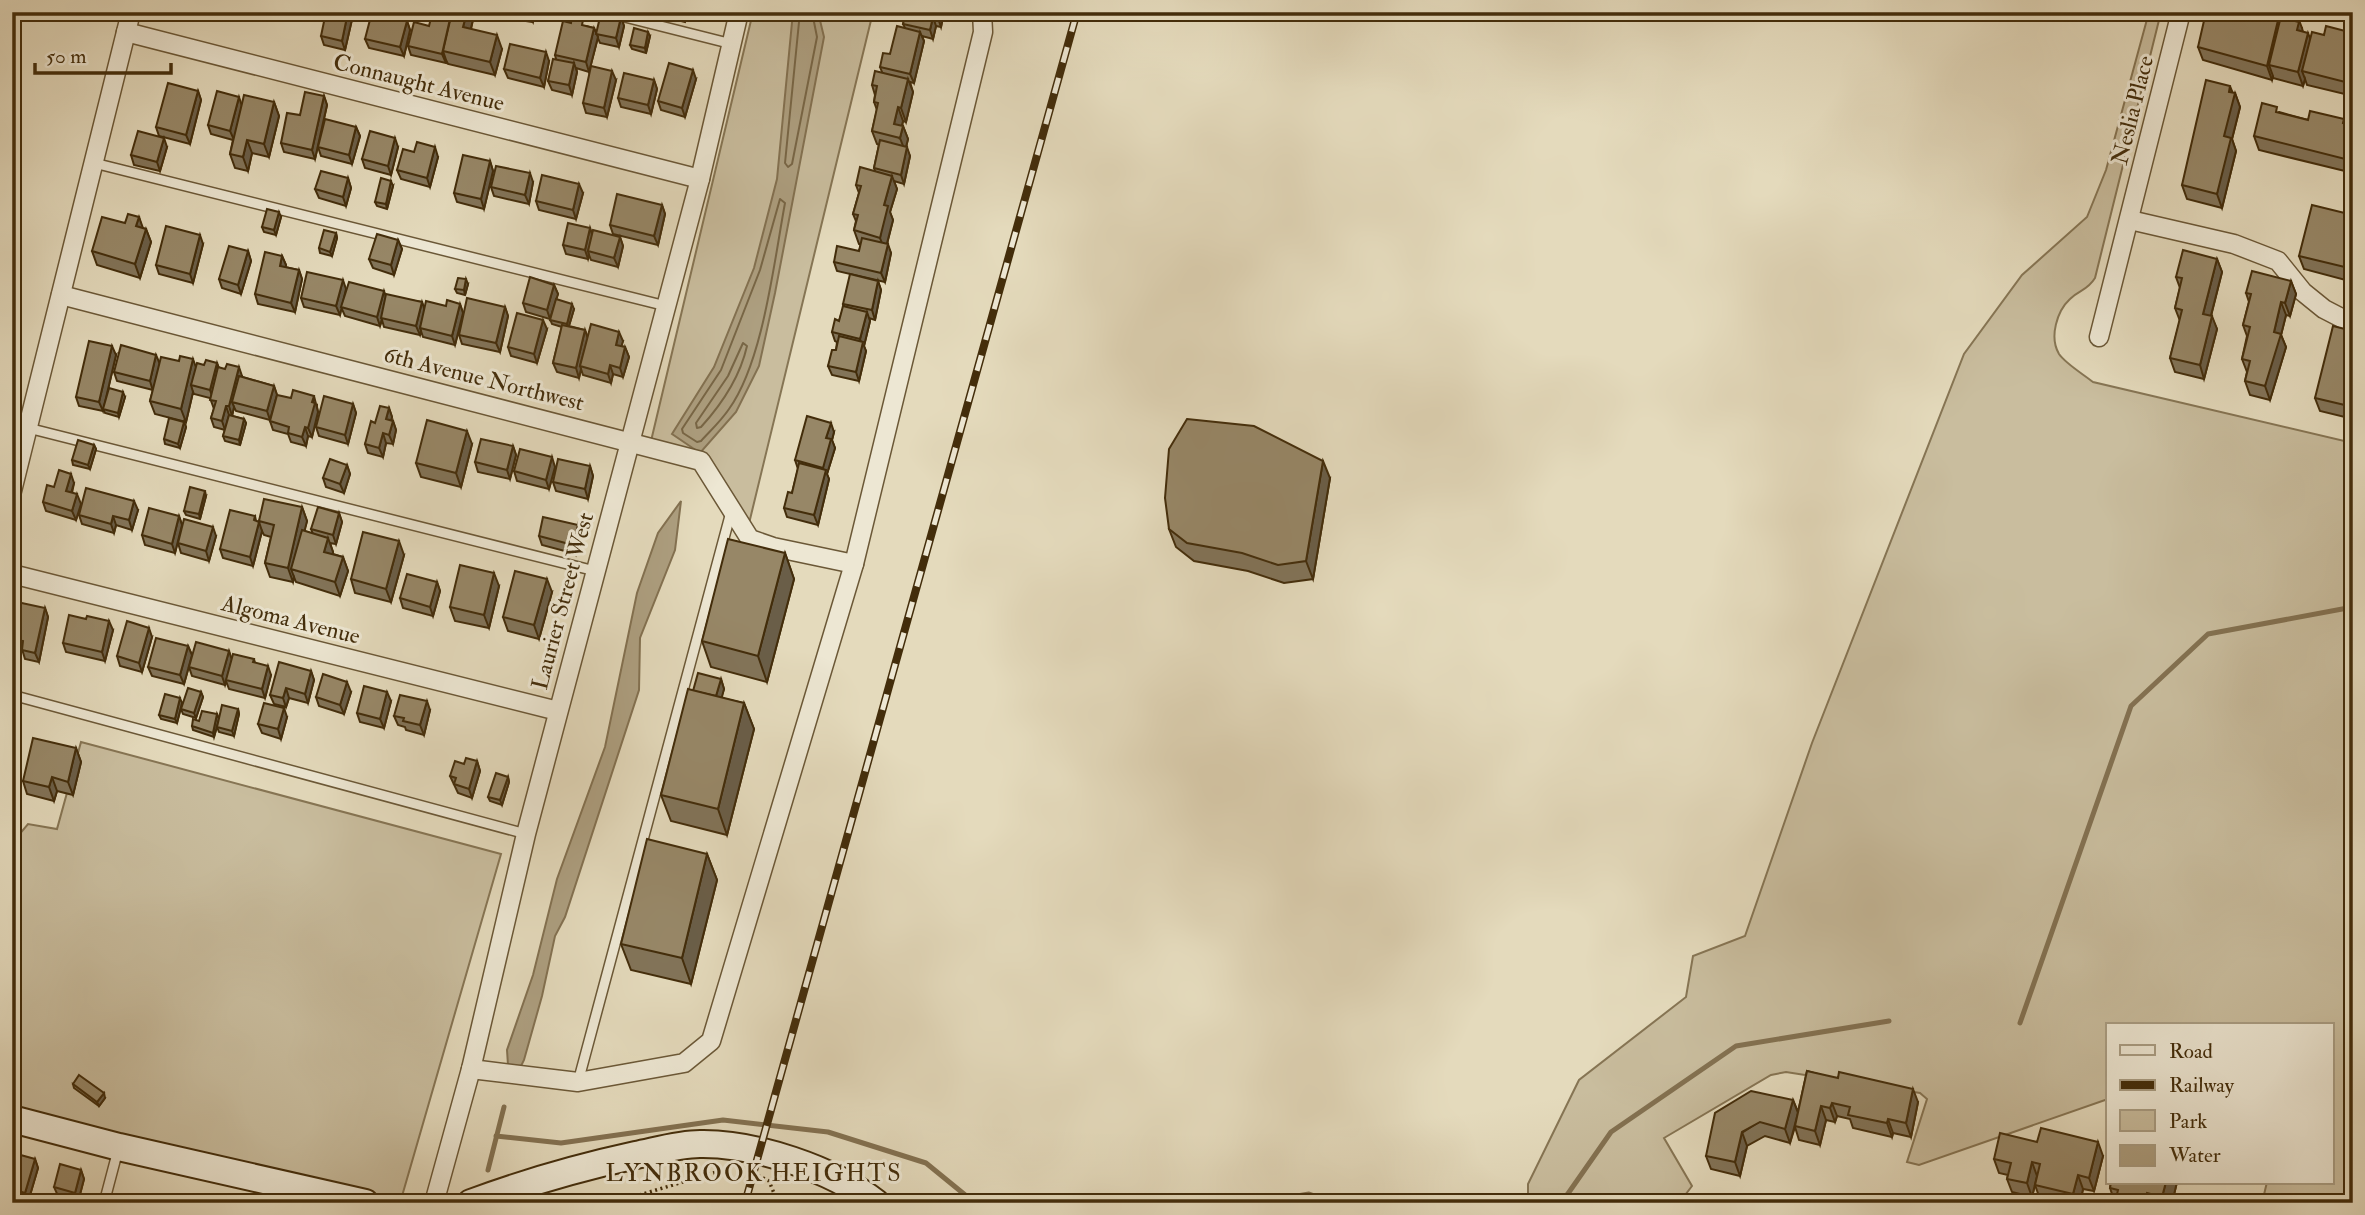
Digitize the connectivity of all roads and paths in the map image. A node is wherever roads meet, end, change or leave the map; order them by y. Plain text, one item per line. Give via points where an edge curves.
1 (131, 12) edge
2 (605, 12) edge
3 (739, 12) edge
4 (982, 12) edge
5 (2181, 12) edge
6 (126, 32) junction
7 (732, 44) junction
8 (94, 163) junction
9 (700, 179) junction
10 (2130, 220) junction
11 (61, 295) junction
12 (666, 306) junction
13 (2353, 324) edge
14 (2099, 337) dead end
15 (28, 428) junction
16 (632, 441) junction
17 (12, 491) edge
18 (732, 510) junction
19 (854, 564) junction
20 (595, 571) junction
21 (12, 574) edge
22 (12, 695) edge
23 (558, 711) junction
24 (526, 834) junction
25 (471, 1069) junction
26 (579, 1082) junction
27 (12, 1119) edge
28 (119, 1147) junction
29 (735, 1170) dead end
30 (747, 1170) dead end
31 (542, 1199) dead end
32 (104, 1203) edge
33 (365, 1203) edge
34 (434, 1203) edge
35 (471, 1203) edge
36 (778, 1203) edge
37 (876, 1203) edge

1 - 6 street
2 - 7 lane
3 - 7 street, Laurier Street West
4 - 19 street via 983,32
5 - 10 street, Neslia Place
6 - 8 street
6 - 9 street, Connaught Avenue
7 - 9 street, Laurier Street West
8 - 11 street
8 - 12 lane
9 - 12 street, Laurier Street West
10 - 13 street via 2234,244 2278,261 2323,309
10 - 14 street, Neslia Place
11 - 15 street
11 - 16 street, 6th Avenue Northwest
12 - 16 street, Laurier Street West
15 - 17 street
15 - 20 lane
16 - 18 street, 6th Avenue Northwest via 701,460
16 - 20 street, Laurier Street West
18 - 19 street, 6th Avenue Northwest via 750,539
18 - 26 lane
19 - 26 street via 711,1041 684,1063
20 - 23 street, Laurier Street West
21 - 23 street, Algoma Avenue
22 - 24 lane
23 - 24 street, Laurier Street West
24 - 25 street, Laurier Street West
25 - 26 street
25 - 34 street, Laurier Street West
27 - 28 street
28 - 32 lane
28 - 33 street
29 - 31 path via 626,1199
30 - 36 path via 769,1181
35 - 37 street via 604,1162 696,1143 724,1144 779,1157 859,1190

